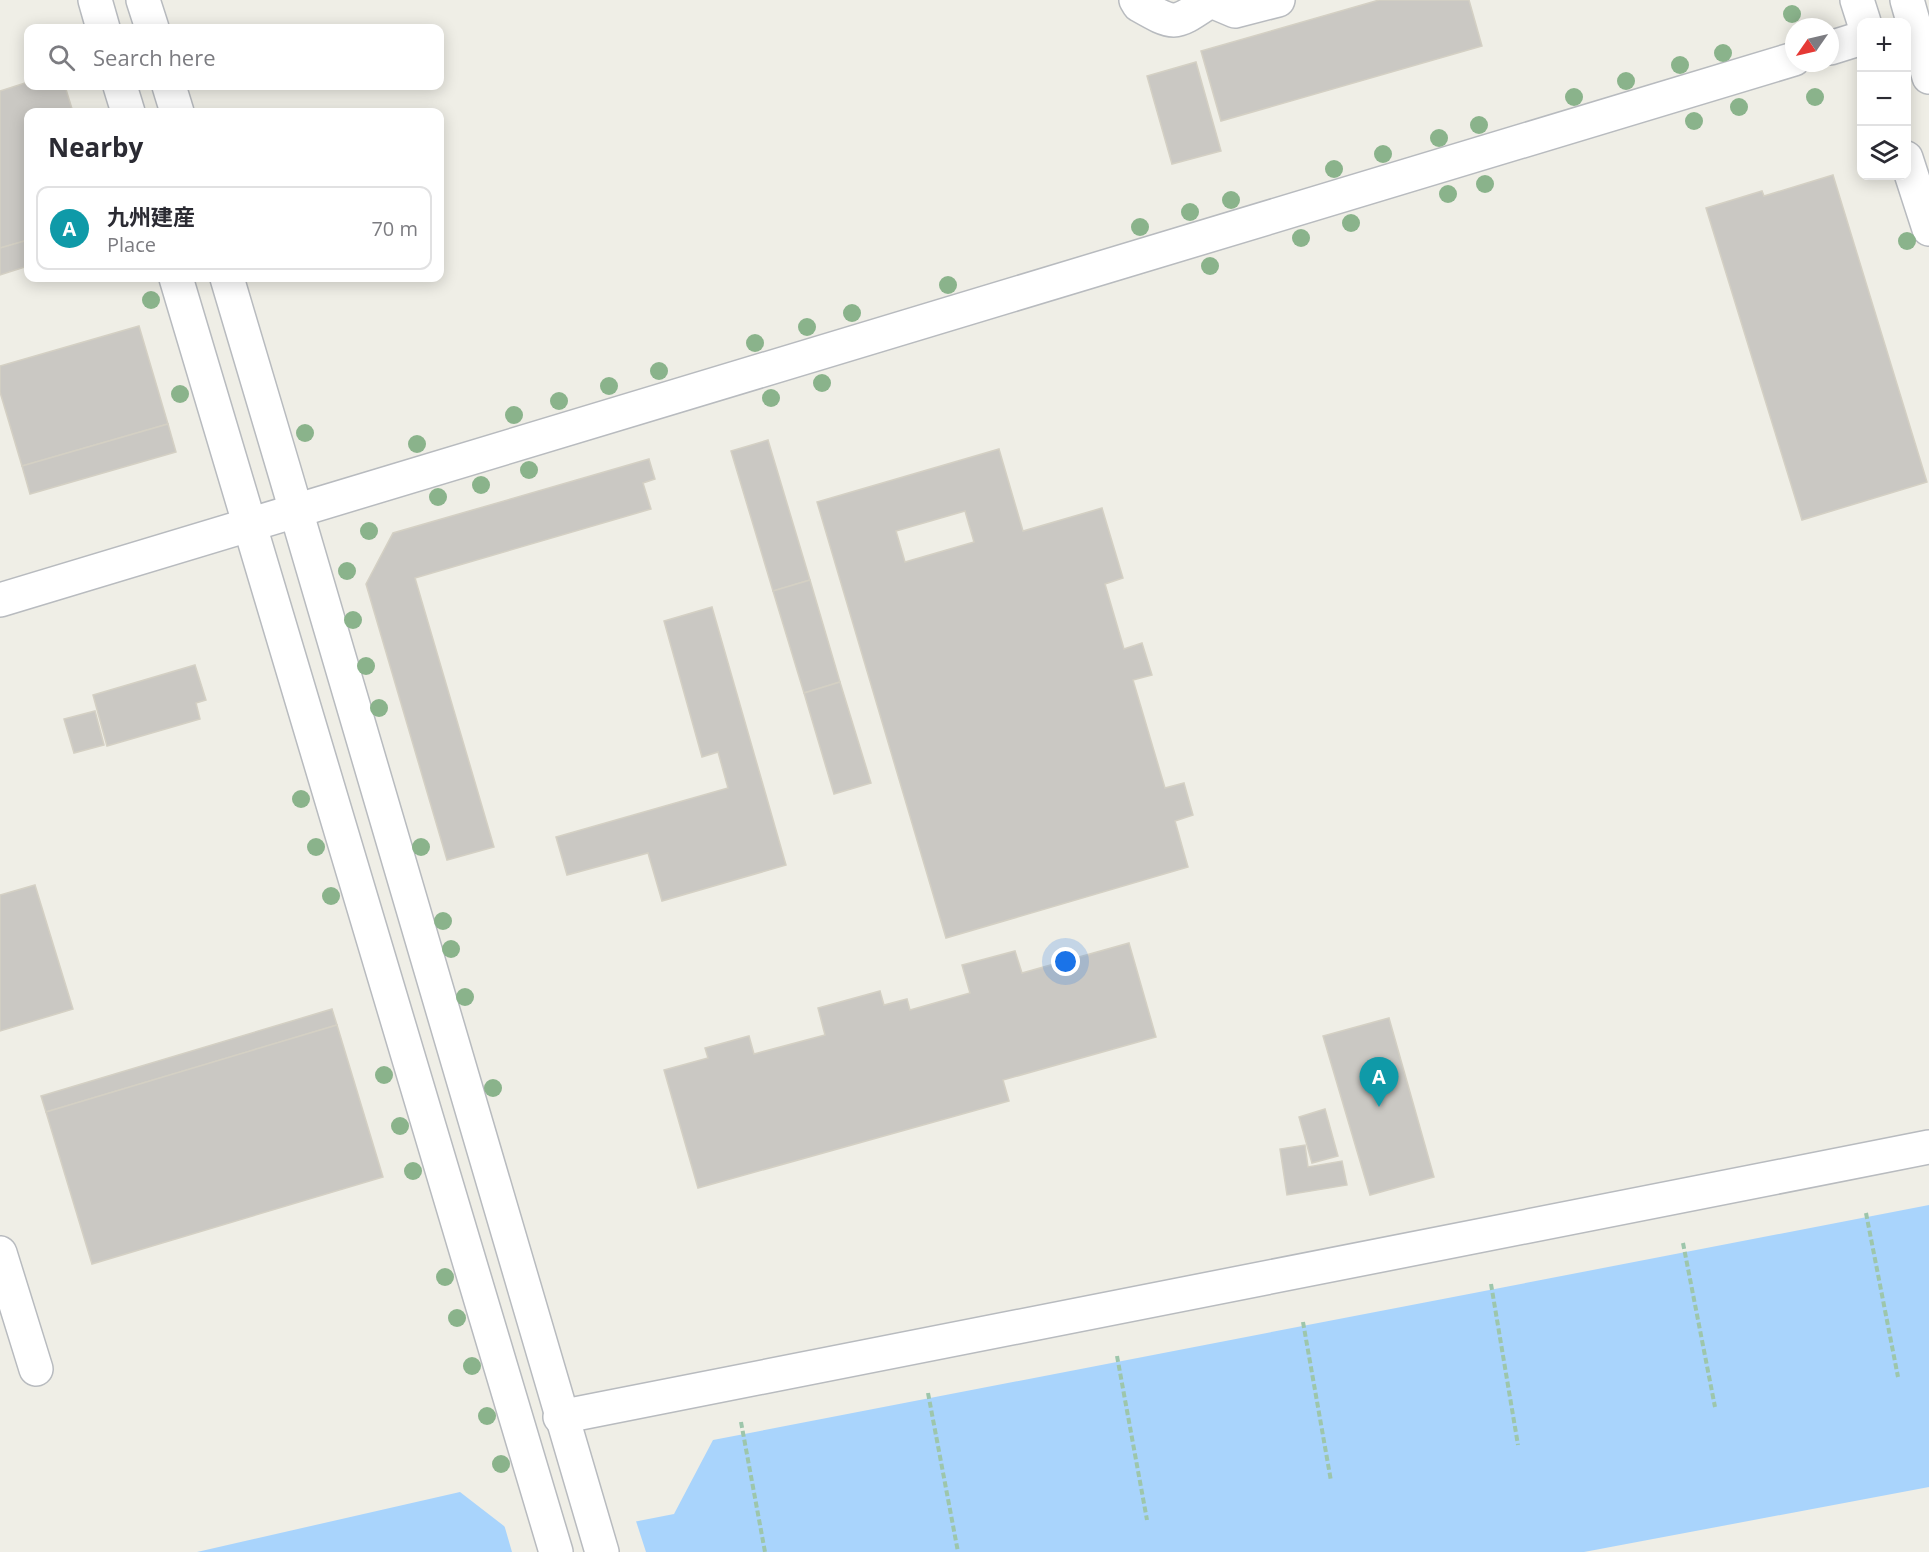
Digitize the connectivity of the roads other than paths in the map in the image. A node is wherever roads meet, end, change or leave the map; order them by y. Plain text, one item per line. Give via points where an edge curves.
1 (95, 0) edge
2 (143, 0) edge
3 (1136, 0) edge
4 (1278, 0) edge
5 (1857, 0) edge
6 (1209, 1) edge
7 (1914, 15) edge
8 (1863, 18) edge
9 (102, 24) edge
10 (151, 24) edge
11 (1857, 40) edge
12 (1839, 45) edge
13 (1785, 62) edge
14 (1929, 77) edge
15 (121, 90) edge
16 (170, 90) edge
17 (127, 108) edge
18 (176, 108) edge
19 (1911, 174) edge
20 (1929, 230) edge
21 (177, 282) edge
22 (228, 282) edge
23 (296, 509) junction
24 (248, 524) junction
25 (0, 600) edge
26 (1929, 1147) edge
27 (0, 1253) edge
28 (36, 1370) dead end
29 (560, 1417) junction
30 (556, 1552) edge
31 (602, 1552) edge

1 - 9 street
2 - 10 street
3 - 6 street via 1167,21 1184,19
4 - 6 street via 1235,10
5 - 8 street
7 - 14 street
11 - 12 street
13 - 23 street
15 - 17 street
16 - 18 street
19 - 20 street
21 - 24 street
22 - 23 street
23 - 24 street
23 - 29 street
24 - 25 street
24 - 30 street
26 - 29 street
27 - 28 street
29 - 31 street

